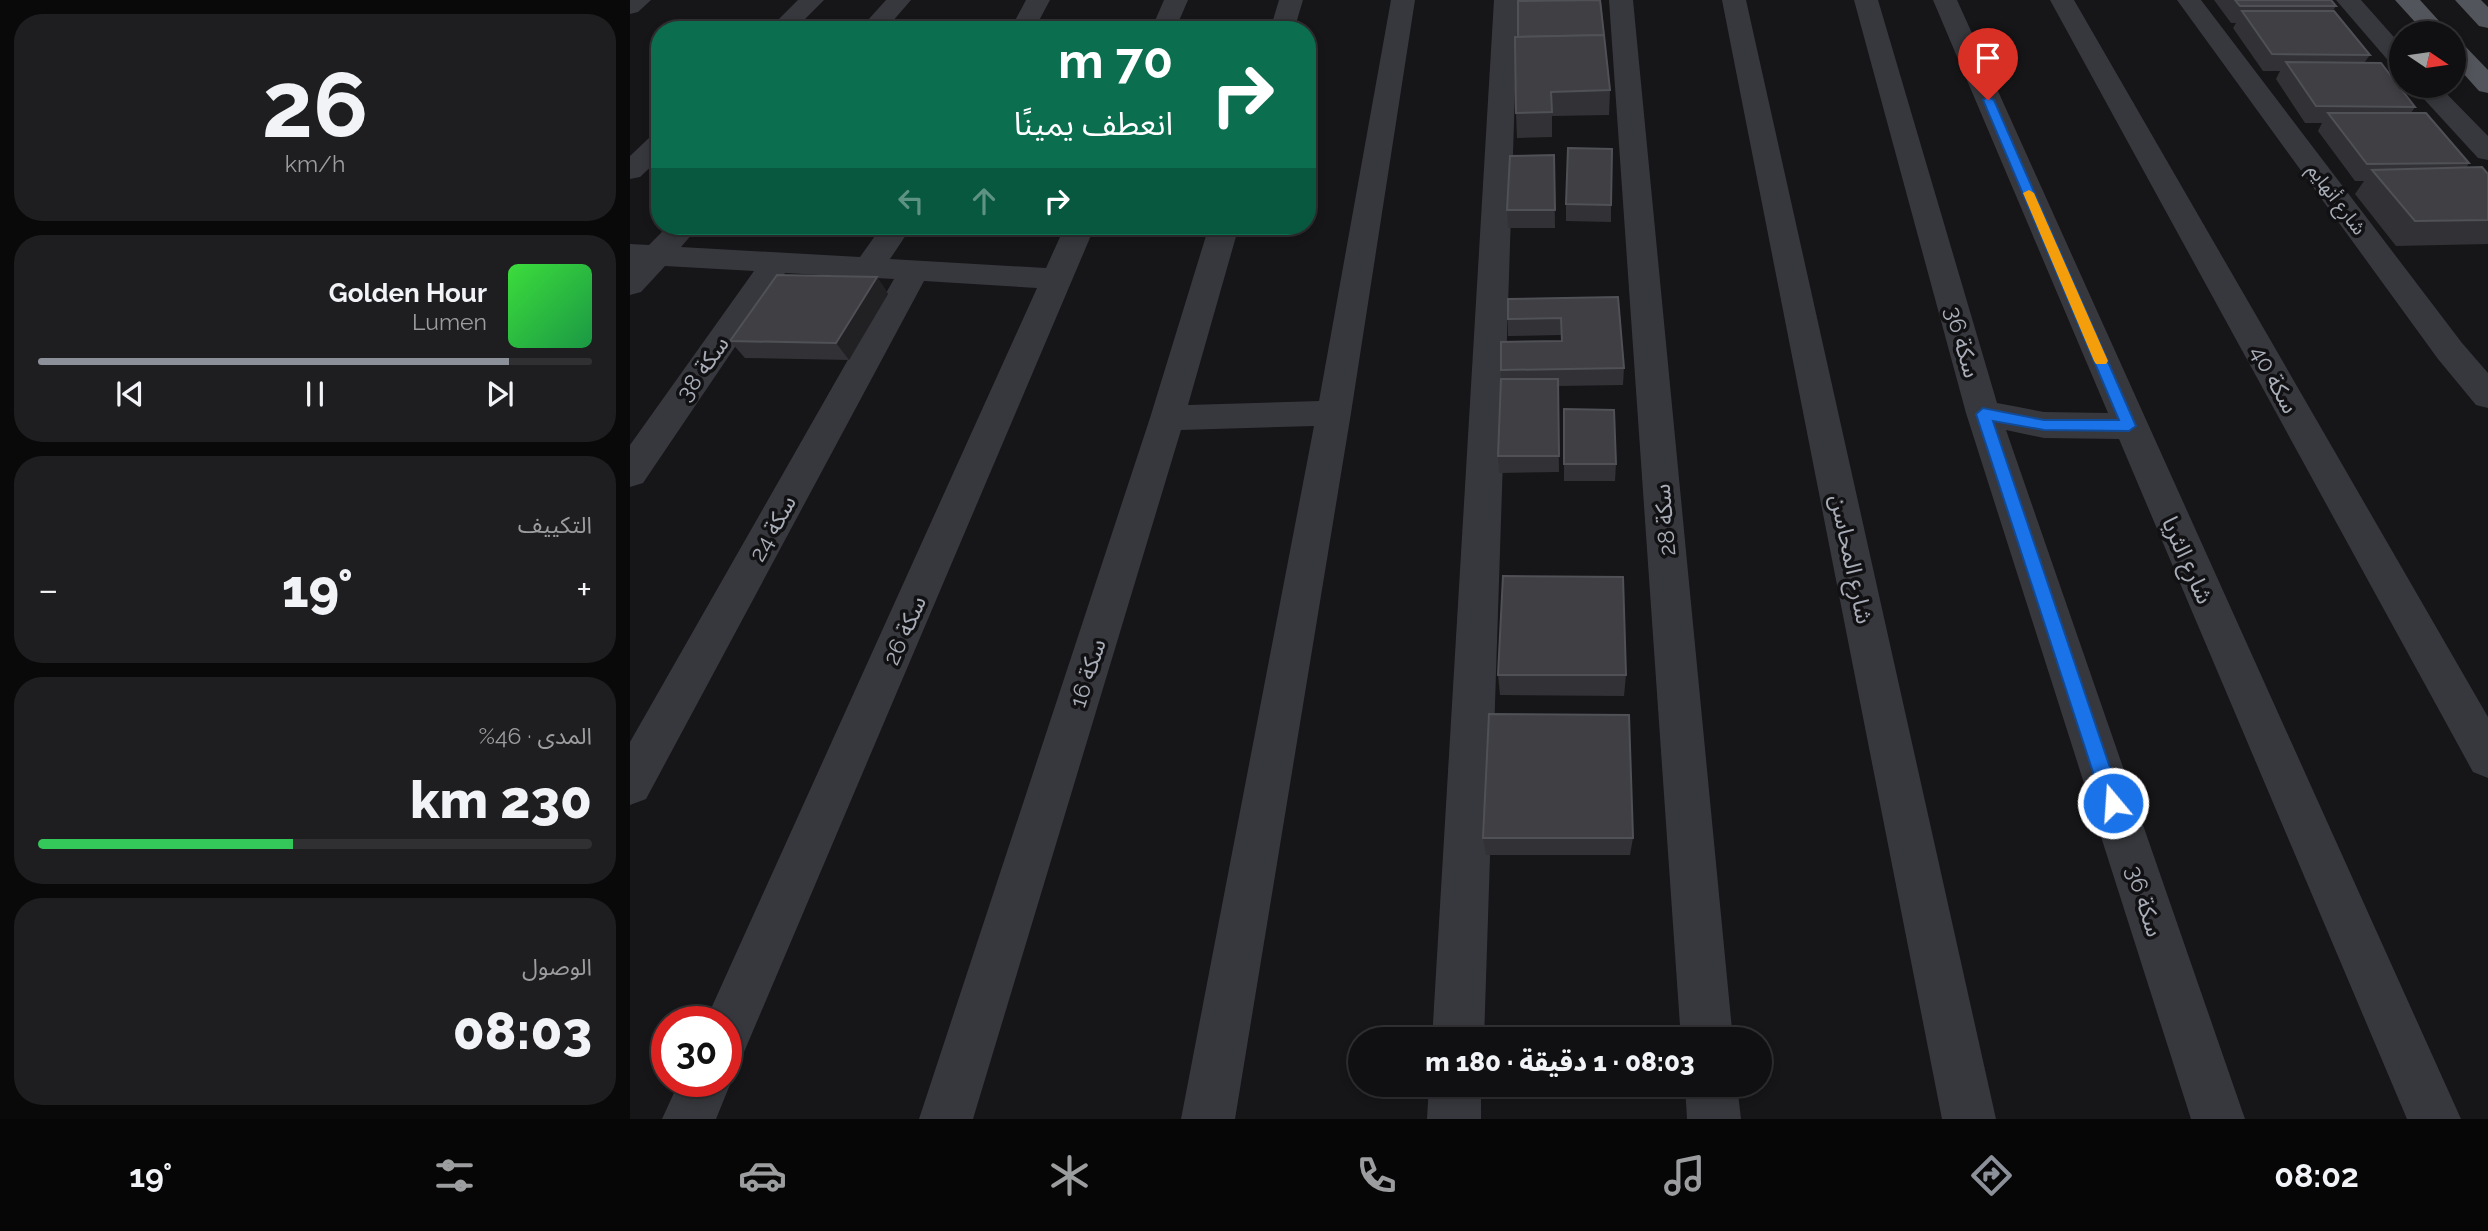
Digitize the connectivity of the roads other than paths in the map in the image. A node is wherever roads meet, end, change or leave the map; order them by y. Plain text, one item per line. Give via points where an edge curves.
1 (639, 0) edge
2 (812, 0) edge
3 (899, 0) edge
4 (1038, 0) edge
5 (1176, 0) edge
6 (1291, 0) edge
7 (1403, 0) edge
8 (1506, 0) edge
9 (1621, 0) edge
10 (1734, 0) edge
11 (1866, 0) edge
12 (1945, 0) edge
13 (2062, 0) edge
14 (2189, 0) edge
15 (2348, 0) edge
16 (2407, 0) edge
17 (2467, 0) edge
18 (630, 7) edge
19 (2488, 20) edge
20 (790, 21) edge
21 (879, 21) edge
22 (1027, 21) edge
23 (1167, 21) edge
24 (1285, 21) edge
25 (2427, 21) edge
26 (2389, 46) edge
27 (2466, 62) edge
28 (2488, 85) edge
29 (2436, 98) edge
30 (651, 151) edge
31 (2488, 152) edge
32 (630, 171) edge
33 (671, 235) edge
34 (891, 235) edge
35 (1076, 235) edge
36 (1221, 235) edge
37 (643, 254) edge
38 (775, 264) junction
39 (868, 268) junction
40 (914, 272) junction
41 (1058, 279) junction
42 (630, 285) edge
43 (2488, 396) edge
44 (1334, 412) junction
45 (1983, 414) junction
46 (1167, 418) junction
47 (2129, 426) junction
48 (630, 472) edge
49 (2488, 758) edge
50 (630, 784) edge
51 (738, 1006) edge
52 (1459, 1027) edge
53 (1706, 1027) edge
54 (699, 1097) edge
55 (1455, 1097) edge
56 (1712, 1097) edge
57 (689, 1119) edge
58 (946, 1119) edge
59 (1208, 1119) edge
60 (1454, 1119) edge
61 (1714, 1119) edge
62 (1969, 1119) edge
63 (2218, 1119) edge
64 (2434, 1119) edge

1 - 18 street
2 - 20 street
3 - 21 street
4 - 22 street
5 - 23 street
6 - 24 street
7 - 44 street
8 - 52 street
9 - 53 street, سكة 28
10 - 62 street, شارع المحاسن
11 - 45 street, سكة 36
12 - 47 street, شارع الثريا
13 - 49 street, سكة 40
14 - 43 street, شارع أنهايم
15 - 26 street
16 - 25 main road
17 - 19 main road
27 - 28 main road
29 - 31 street
30 - 32 street
33 - 37 street
34 - 39 street
35 - 41 street, سكة 26
36 - 46 street, سكة 16
37 - 38 street
37 - 42 street
38 - 39 street
38 - 48 street, سكة 38
39 - 40 street
40 - 41 street
40 - 50 street, سكة 24
41 - 51 street, سكة 26
44 - 46 street
44 - 59 street
45 - 47 street via 2044,425
45 - 63 street, سكة 36
46 - 58 street, سكة 16
47 - 64 street, شارع الثريا
54 - 57 street
55 - 60 street
56 - 61 street

